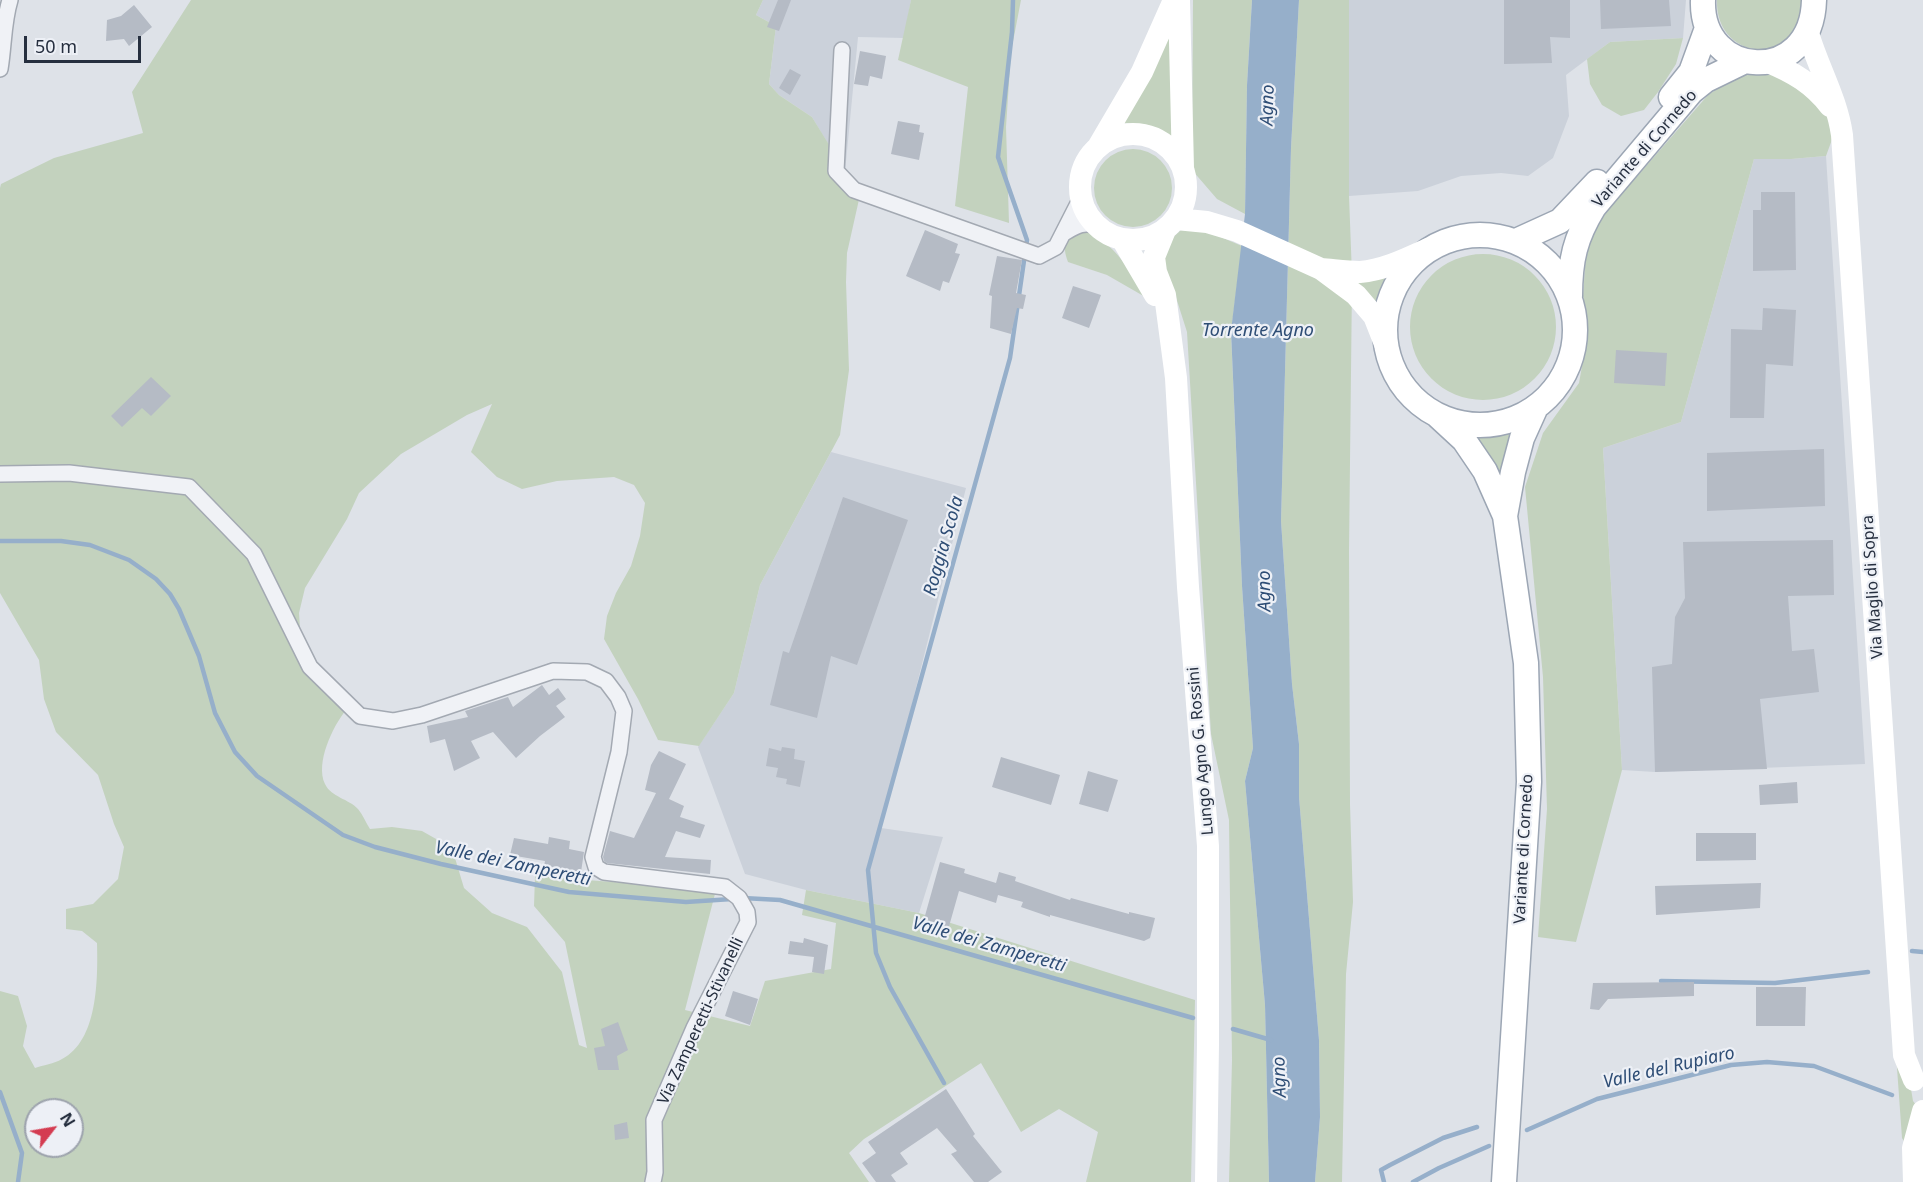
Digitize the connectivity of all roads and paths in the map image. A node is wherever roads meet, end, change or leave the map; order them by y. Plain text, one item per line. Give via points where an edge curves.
1 (10, 0) edge
2 (1174, 0) edge
3 (1179, 0) edge
4 (1703, 0) edge
5 (1814, 0) edge
6 (1707, 28) junction
7 (1808, 33) junction
8 (842, 50) dead end
9 (1756, 61) junction
10 (0, 69) edge
11 (1840, 119) junction
12 (1098, 147) junction
13 (1185, 175) junction
14 (1081, 198) junction
15 (1207, 215) junction
16 (1170, 225) junction
17 (1097, 226) junction
18 (1064, 233) junction
19 (1122, 239) junction
20 (1516, 241) junction
21 (1428, 249) junction
22 (1321, 269) junction
23 (1570, 296) junction
24 (1168, 320) junction
25 (1387, 349) junction
26 (1536, 407) junction
27 (1438, 416) junction
28 (0, 474) edge
29 (1505, 516) junction
30 (1919, 1075) edge
31 (1923, 1106) edge
32 (1922, 1121) edge
33 (653, 1182) edge
34 (1206, 1182) edge
35 (1504, 1182) edge
36 (1914, 1182) edge

1 - 10 street via 4,17
2 - 12 main road via 1142,72
3 - 13 main road, Lungo Agno G. Rossini
4 - 6 main road
5 - 7 main road via 1814,17
6 - 9 main road via 1729,54
6 - 20 main road, Variante di Cornedo via 1691,72 1682,85 1581,201 1560,221
7 - 9 main road, Variante di Cornedo via 1784,56
7 - 11 main road, Via Maglio di Sopra
8 - 18 street via 836,171 854,190 1039,256 1056,247
9 - 11 main road via 1789,70 1806,81
9 - 23 main road, Variante di Cornedo via 1706,80 1691,92 1594,207 1575,247 1570,266
11 - 30 main road, Via Maglio di Sopra via 1904,1055
12 - 13 main road via 1129,134 1146,136 1175,154
12 - 14 main road via 1083,170
13 - 15 main road
13 - 16 main road, Lungo Agno G. Rossini via 1186,196
14 - 17 main road
14 - 18 street
15 - 16 main road
15 - 22 main road
16 - 19 main road via 1151,237
16 - 24 main road, Lungo Agno G. Rossini via 1154,257
17 - 18 street via 1078,224
17 - 19 main road
19 - 24 main road, Lungo Agno G. Rossini
20 - 21 main road via 1486,234 1456,237
20 - 23 main road via 1539,254 1557,273
21 - 22 main road via 1375,270
21 - 25 main road via 1407,268 1392,293 1385,321
22 - 25 main road via 1356,295 1374,316
23 - 26 main road via 1576,327 1572,358 1558,385
24 - 34 main road, Lungo Agno G. Rossini via 1176,383 1208,846
25 - 27 main road via 1396,376 1414,399
26 - 27 main road via 1514,420 1488,425 1462,424
26 - 29 main road via 1522,438
27 - 29 main road via 1464,440 1485,471
28 - 33 street, Via Zamperetti-Stivanelli via 69,473 189,486 254,554 310,667 360,716 393,721 412,717 553,671 586,672 606,681 624,711 619,752 593,857 596,867 604,872 725,887 739,898 748,922 694,1028 654,1120
29 - 35 main road, Variante di Cornedo via 1526,663 1529,782
30 - 31 main road via 1912,1086 1915,1098
32 - 36 main road via 1913,1148

